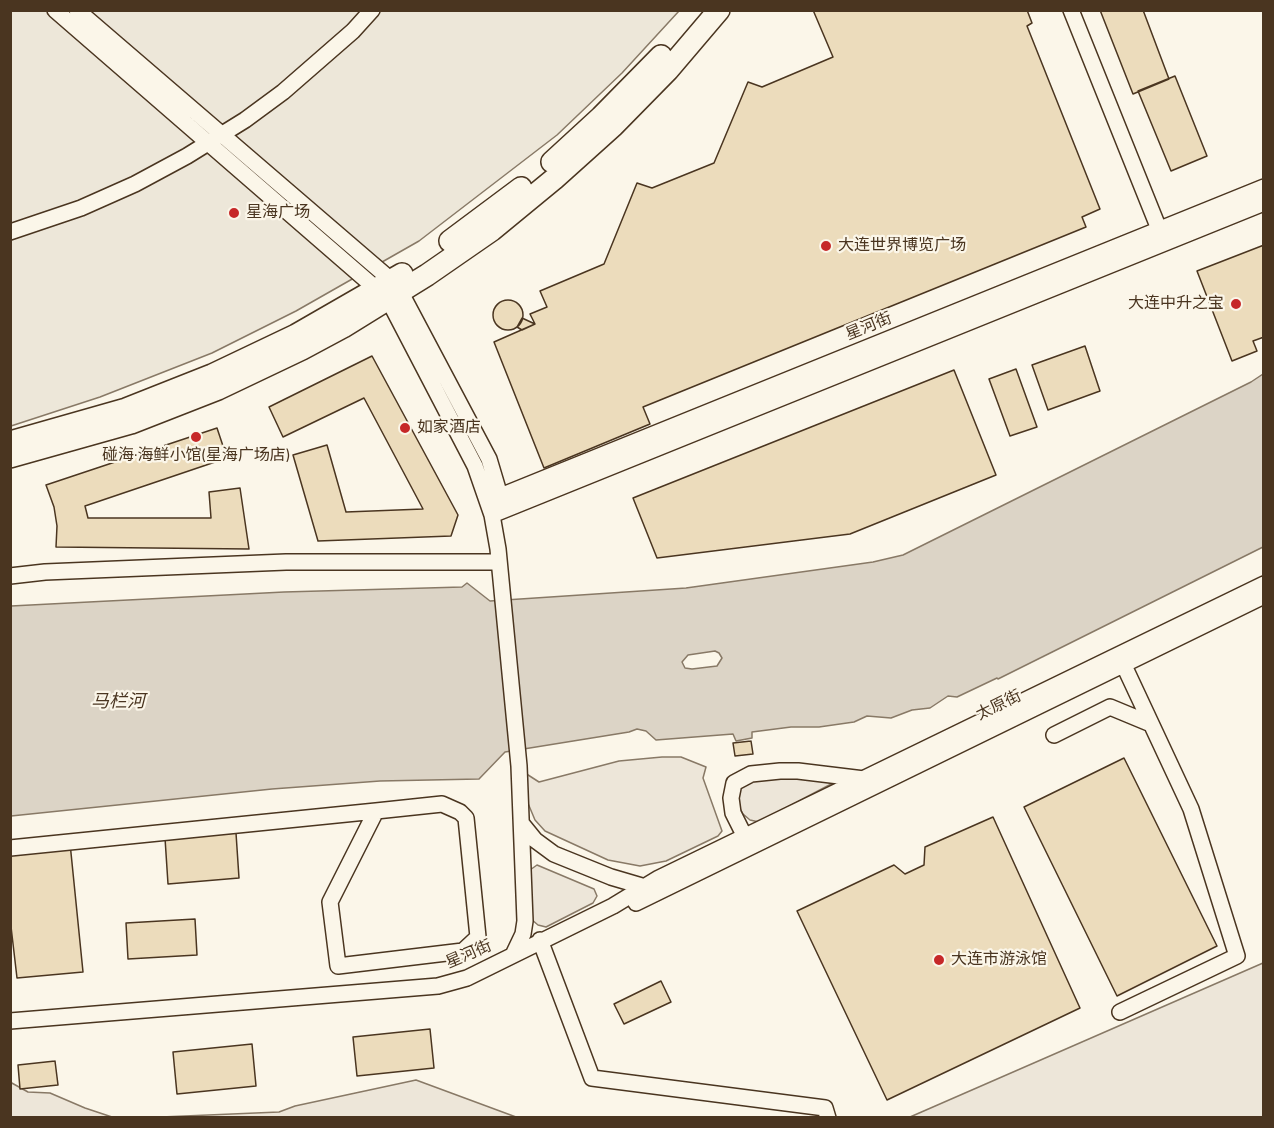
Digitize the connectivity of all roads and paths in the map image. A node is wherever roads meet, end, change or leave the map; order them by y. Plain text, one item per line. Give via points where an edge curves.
1 (55, 10) edge
2 (77, 10) edge
3 (372, 10) edge
4 (700, 10) edge
5 (719, 10) edge
6 (1071, 10) edge
7 (215, 139) junction
8 (1263, 187) edge
9 (1263, 202) edge
10 (10, 232) edge
11 (1162, 236) junction
12 (389, 290) junction
13 (10, 442) edge
14 (10, 457) edge
15 (493, 504) junction
16 (499, 562) junction
17 (10, 576) edge
18 (1263, 584) edge
19 (1263, 596) edge
20 (1121, 660) junction
21 (1151, 724) junction
22 (1054, 735) dead end
23 (864, 779) junction
24 (376, 811) junction
25 (522, 824) junction
26 (748, 842) junction
27 (10, 848) edge
28 (647, 892) junction
29 (542, 945) junction
30 (513, 955) junction
31 (1120, 1012) dead end
32 (10, 1021) edge
33 (10, 1030) edge
34 (828, 1118) edge

1 - 7 street
2 - 7 street
3 - 7 street via 283,92
4 - 12 highway via 656,62 601,117 543,169
5 - 12 highway via 668,70 554,179 492,230
6 - 11 street
7 - 10 street via 135,184 81,208
7 - 12 street
8 - 11 street, 星河街
9 - 11 street, 星河街
11 - 15 street, 星河街
12 - 13 highway via 170,393
12 - 14 highway via 302,349 218,389 131,423
12 - 15 street
15 - 16 street
16 - 17 street via 286,562
16 - 25 street
18 - 20 street, 太原街
19 - 20 street, 太原街
20 - 21 street
20 - 23 street, 太原街
20 - 26 street, 太原街
21 - 22 street via 1110,707
21 - 31 street via 1191,809 1237,956
23 - 26 street, 星河街
23 - 26 street via 798,771 751,774 734,783 733,813
24 - 24 street via 330,902 338,966 463,951 478,937 466,818 442,804
24 - 27 street
25 - 28 street via 554,854
25 - 30 street via 525,921
26 - 28 street, 星河街
28 - 29 street, 星河街
29 - 30 street, 星河街
29 - 33 street, 星河街 via 470,986 438,995
29 - 34 street via 592,1078 825,1108
30 - 32 street, 星河街 via 467,978 438,986

